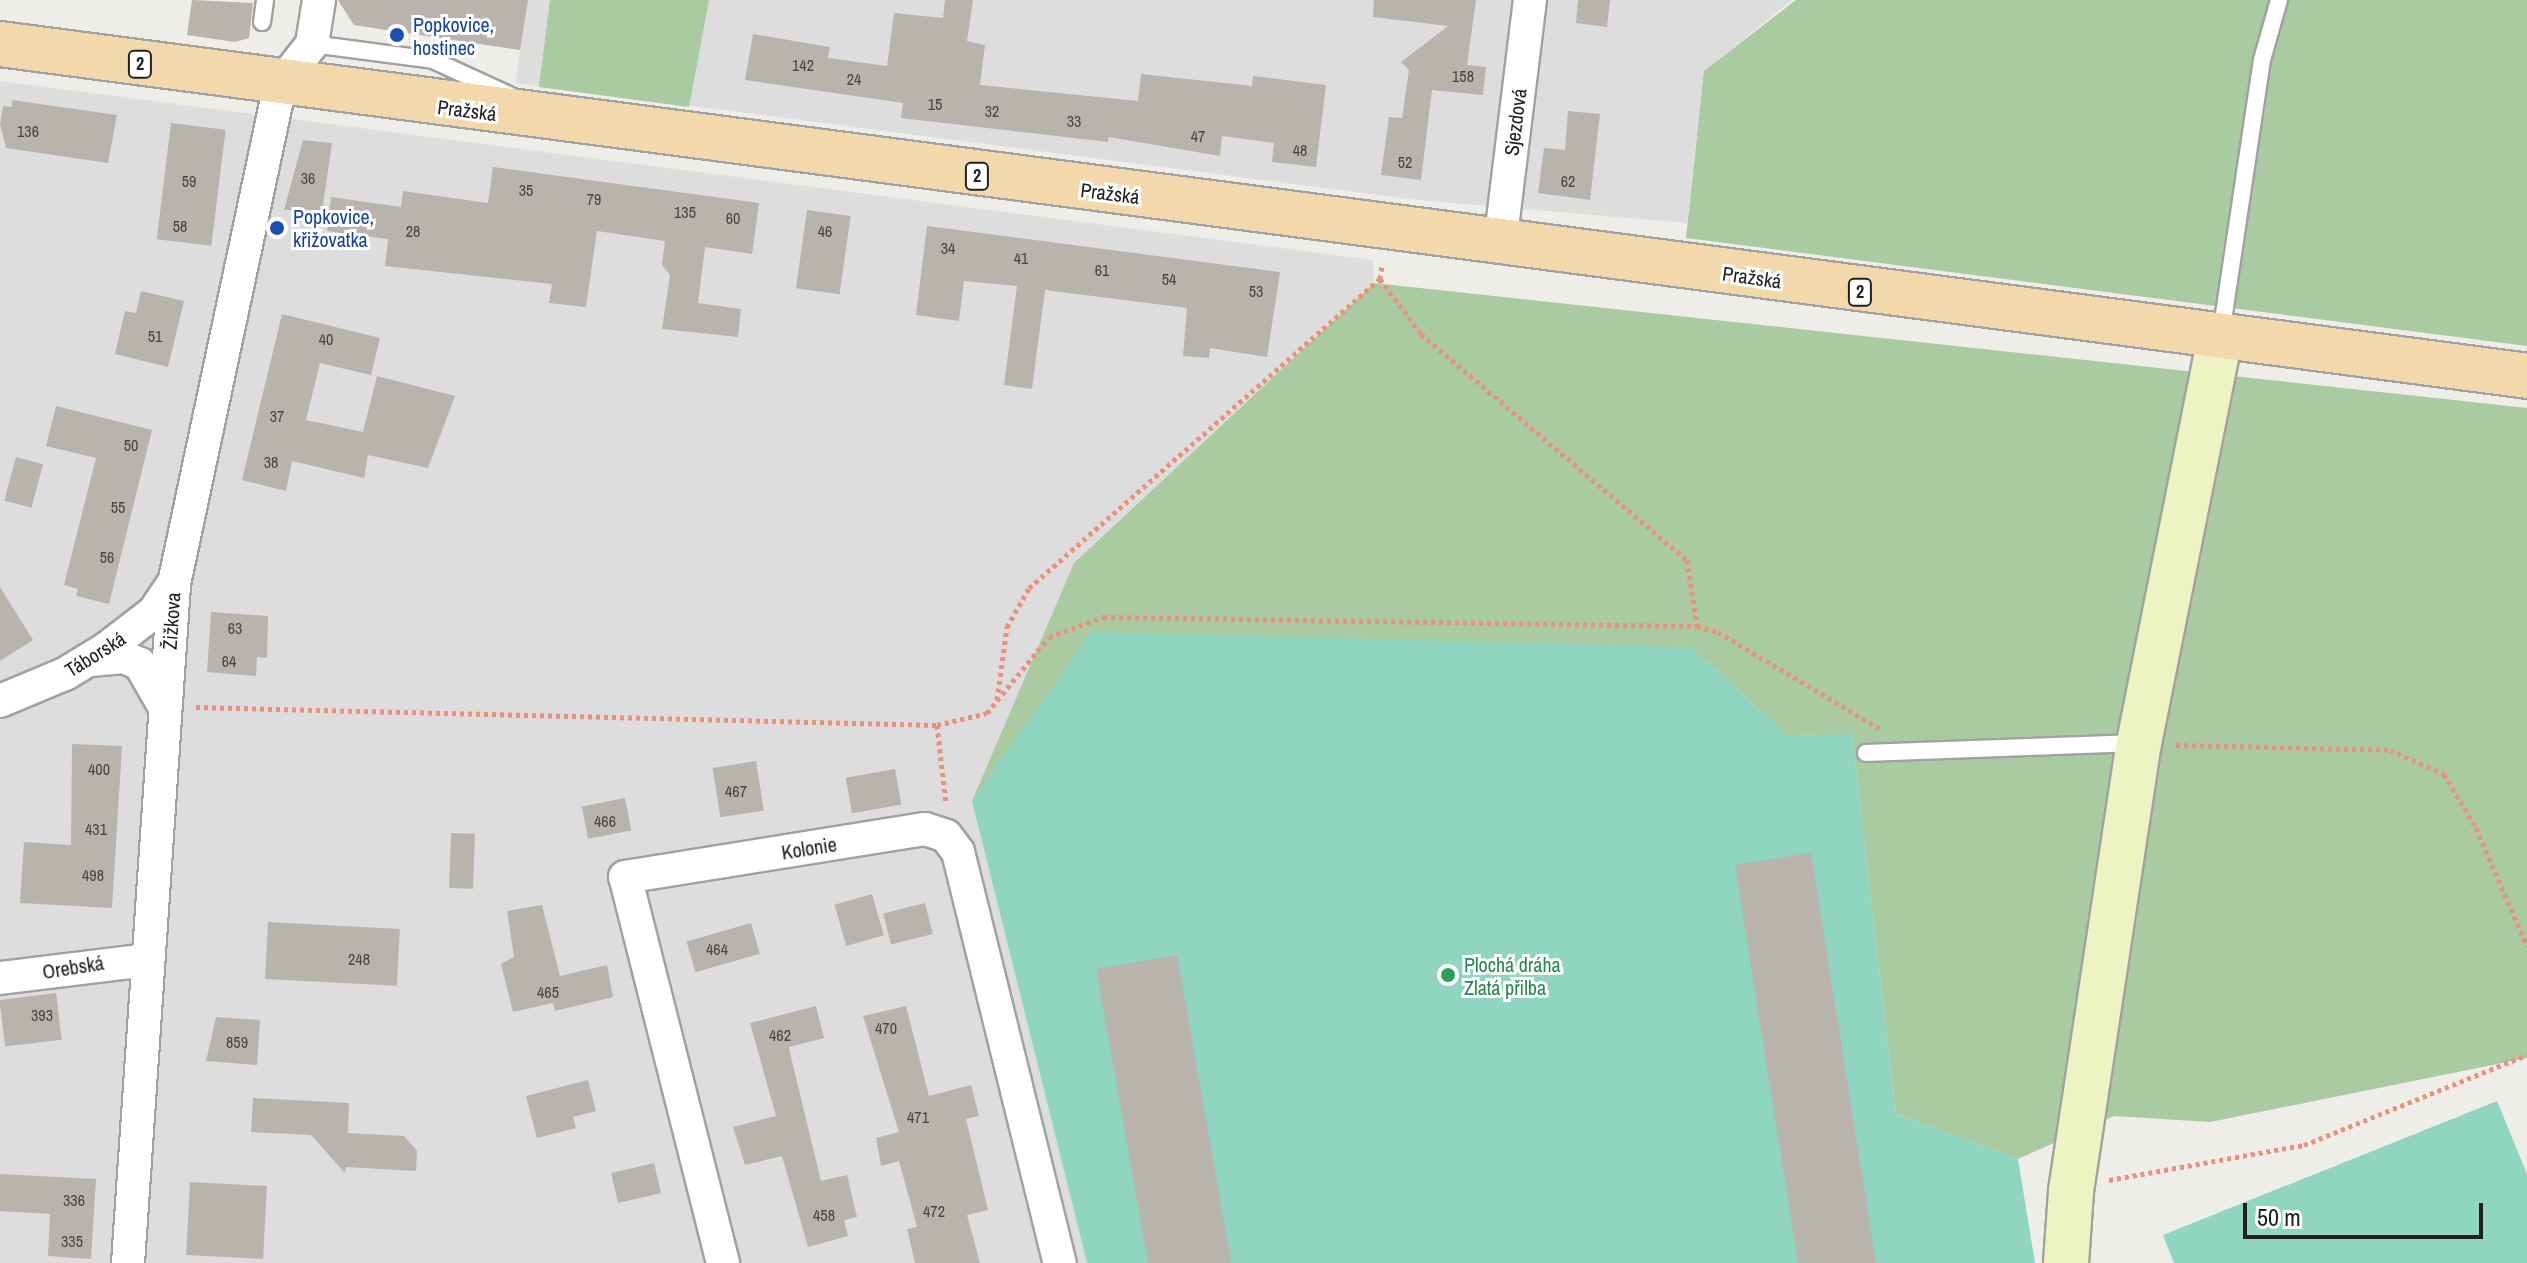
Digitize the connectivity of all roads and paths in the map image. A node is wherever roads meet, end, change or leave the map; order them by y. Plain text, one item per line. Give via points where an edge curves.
1 (265, 0) edge
2 (319, 0) edge
3 (1530, 0) edge
4 (2279, 0) edge
5 (262, 22) dead end
6 (0, 44) edge
7 (312, 44) junction
8 (280, 85) junction
9 (568, 123) junction
10 (1387, 229) junction
11 (1500, 244) junction
12 (1380, 279) junction
13 (2220, 339) junction
14 (2527, 376) edge
15 (174, 584) junction
16 (1697, 626) junction
17 (87, 661) junction
18 (0, 701) edge
19 (996, 701) junction
20 (164, 706) junction
21 (937, 725) junction
22 (2139, 743) junction
23 (1928, 750) junction
24 (1866, 753) dead end
25 (944, 788) dead end
26 (2527, 946) edge
27 (147, 960) junction
28 (0, 978) edge
29 (2527, 1055) edge
30 (2126, 1174) dead end
31 (128, 1263) edge
32 (723, 1263) edge
33 (1060, 1263) edge
34 (2066, 1263) edge

1 - 5 lane
2 - 7 street, Žižkova
3 - 11 street, Sjezdová
4 - 13 lane via 2262,60
6 - 8 main road, Pražská / 2
7 - 8 street, Žižkova
7 - 9 lane via 433,60
8 - 9 main road, Pražská / 2
8 - 15 street, Žižkova
9 - 10 main road, Pražská / 2
10 - 11 main road, Pražská / 2
10 - 12 path
11 - 13 main road, Pražská / 2
12 - 16 path via 1421,334 1687,560
12 - 19 path via 1029,588 1007,627
13 - 14 main road, 2
13 - 22 street
15 - 17 street, Táborská via 143,622
15 - 20 street, Žižkova
16 - 19 path via 1103,617 1049,637
16 - 23 path via 1718,632 1896,740
17 - 18 street, Táborská
17 - 20 street via 114,657 140,664 158,685
19 - 21 path via 987,713
20 - 21 path
20 - 27 street, Žižkova
21 - 25 path
22 - 23 lane
22 - 26 path via 2390,750 2444,774 2476,828
22 - 34 street via 2071,1191
23 - 24 lane
27 - 28 street, Orebská
27 - 31 street, Žižkova
29 - 30 path via 2304,1145
32 - 33 street, Kolonie via 625,877 925,829 946,836 958,852

